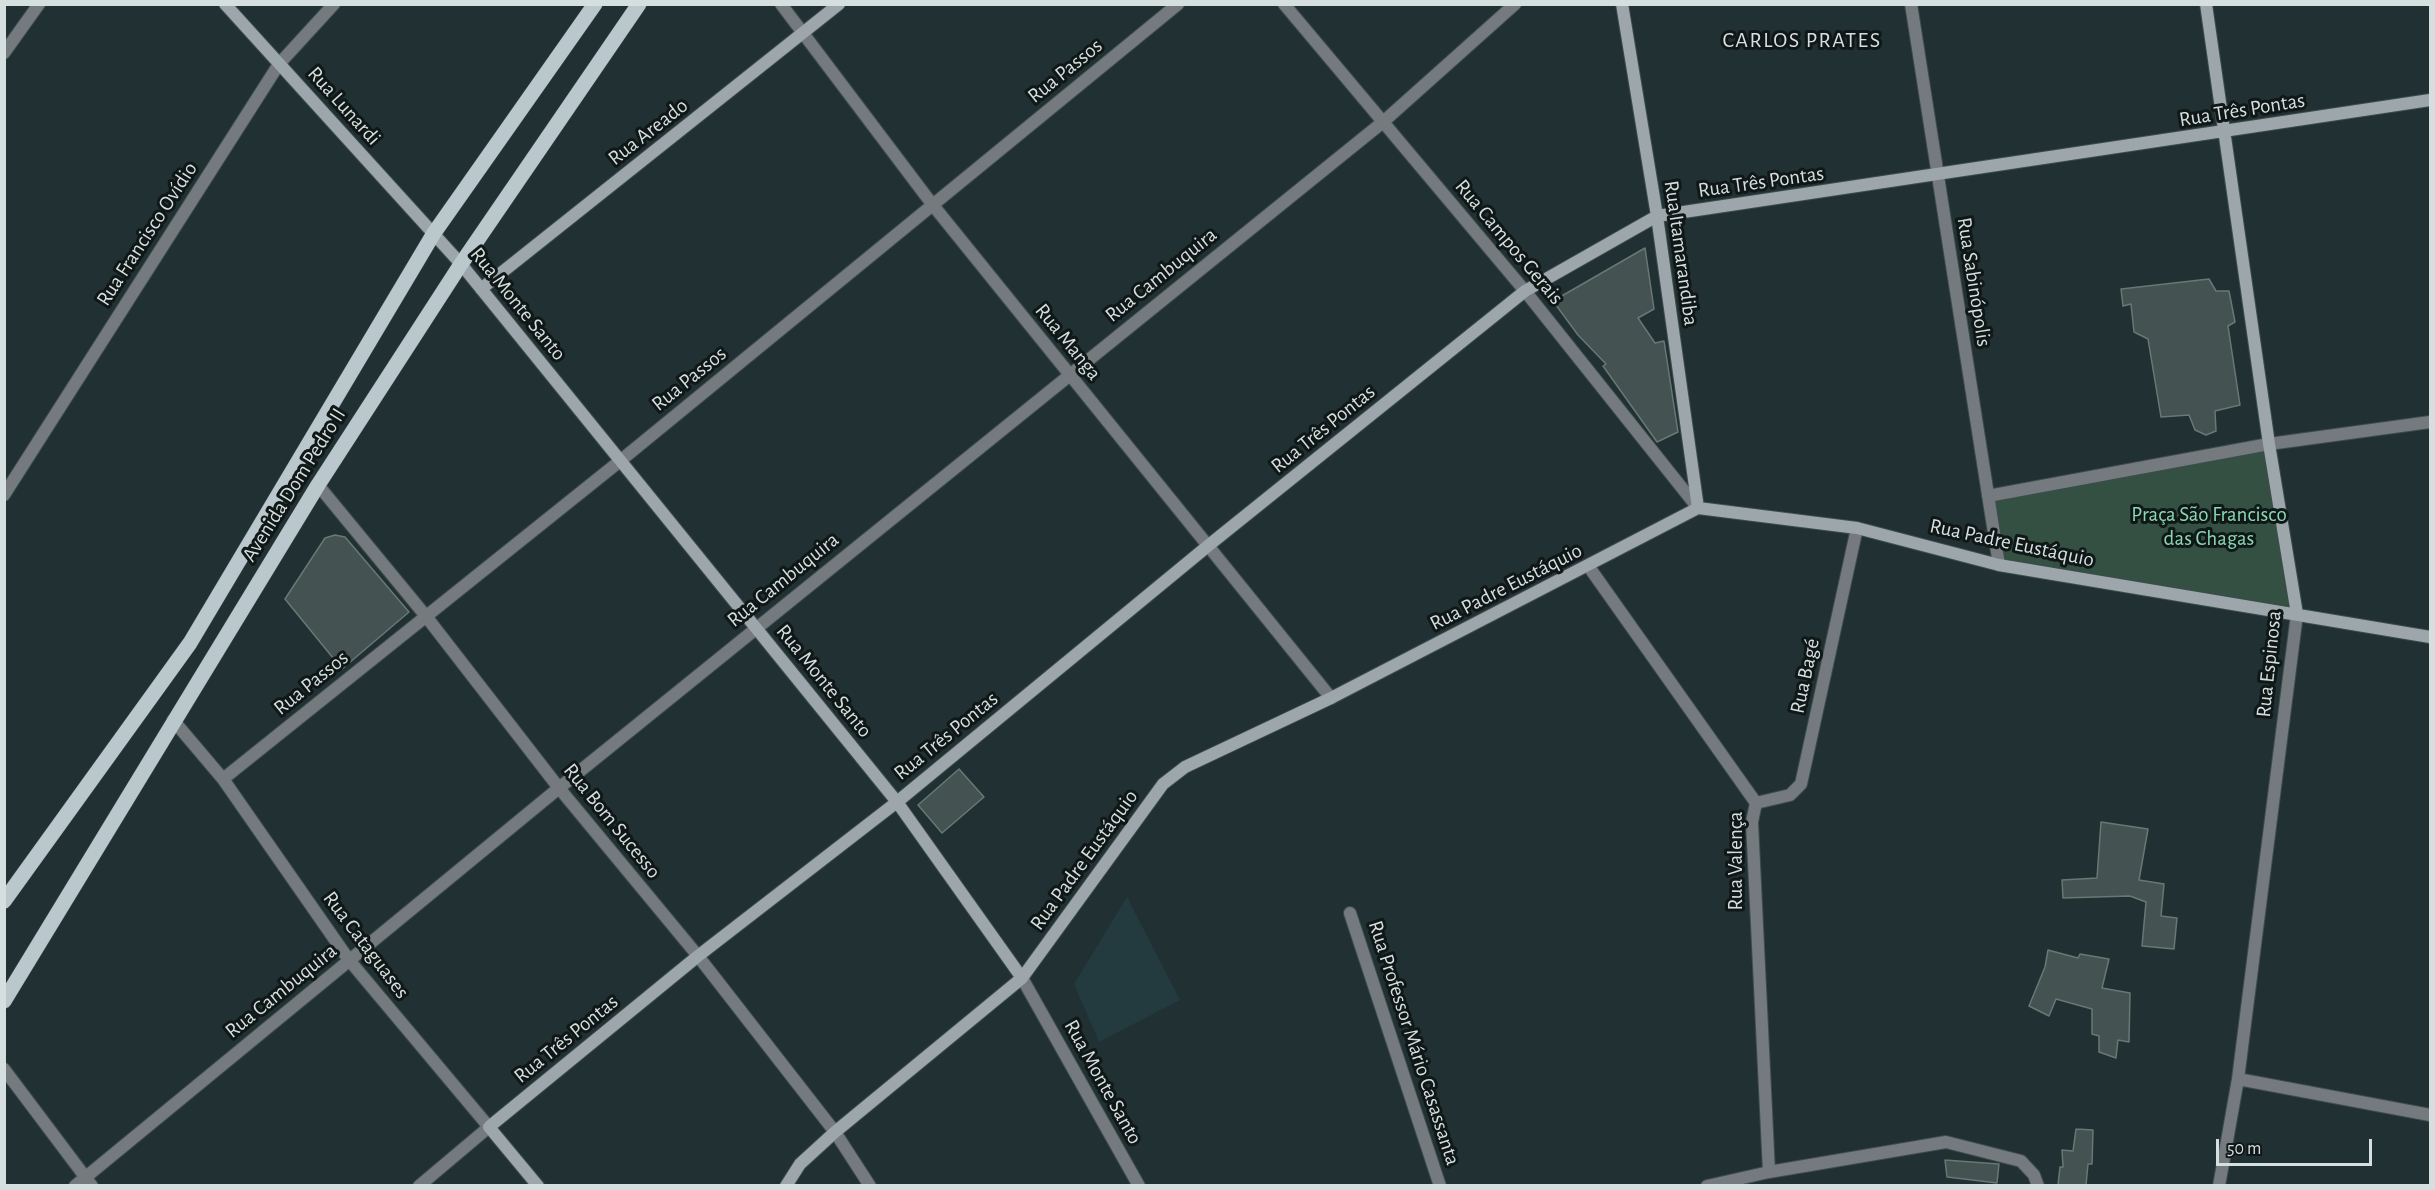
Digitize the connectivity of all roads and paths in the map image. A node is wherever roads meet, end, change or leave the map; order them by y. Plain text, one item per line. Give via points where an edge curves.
1 (39, 4) edge
2 (225, 4) edge
3 (334, 4) edge
4 (595, 4) edge
5 (639, 4) edge
6 (781, 4) edge
7 (839, 4) edge
8 (1178, 4) edge
9 (1284, 4) edge
10 (1515, 4) edge
11 (1622, 4) edge
12 (1911, 4) edge
13 (2206, 4) edge
14 (802, 35) junction
15 (4, 53) edge
16 (279, 64) junction
17 (2430, 100) edge
18 (1383, 122) junction
19 (2225, 132) junction
20 (1937, 176) junction
21 (932, 204) junction
22 (1657, 216) junction
23 (434, 233) junction
24 (461, 264) junction
25 (481, 290) junction
26 (1525, 291) junction
27 (1068, 374) junction
28 (2430, 422) edge
29 (2269, 444) junction
30 (620, 461) junction
31 (318, 485) junction
32 (4, 495) edge
33 (1988, 496) junction
34 (1698, 508) junction
35 (1857, 528) junction
36 (1209, 545) junction
37 (1999, 565) junction
38 (1589, 567) junction
39 (2296, 614) junction
40 (425, 615) junction
41 (756, 628) junction
42 (2430, 638) edge
43 (1331, 699) junction
44 (173, 720) junction
45 (223, 779) junction
46 (559, 788) junction
47 (897, 802) junction
48 (1756, 803) junction
49 (4, 900) edge
50 (1350, 913) dead end
51 (698, 956) junction
52 (349, 960) junction
53 (1022, 978) junction
54 (4, 1001) edge
55 (4, 1069) edge
56 (2238, 1079) junction
57 (2430, 1115) edge
58 (489, 1127) junction
59 (836, 1132) junction
60 (1769, 1172) junction
61 (84, 1183) edge
62 (419, 1185) edge
63 (538, 1185) edge
64 (786, 1185) edge
65 (870, 1185) edge
66 (1139, 1185) edge
67 (1440, 1185) edge
68 (1707, 1185) edge
69 (2038, 1185) edge
70 (2219, 1185) edge

1 - 15 street
2 - 16 main road, Rua Lunardi
3 - 16 street, Rua Francisco Ovídio
4 - 23 main road, Avenida Dom Pedro II
5 - 24 main road, Avenida Dom Pedro II
6 - 14 street, Rua Manga
7 - 14 main road, Rua Areado
8 - 21 street, Rua Passos
9 - 18 street, Rua Campos Gerais
10 - 18 street, Rua Cambuquira
11 - 22 main road, Rua Itamarandiba
12 - 20 street, Rua Sabinópolis
13 - 19 main road, Rua Espinosa
14 - 21 street, Rua Manga
14 - 25 main road, Rua Areado
16 - 23 main road, Rua Lunardi
16 - 32 street, Rua Francisco Ovídio
17 - 19 main road, Rua Três Pontas
18 - 26 street, Rua Campos Gerais
18 - 27 street, Rua Cambuquira
19 - 20 main road, Rua Três Pontas
19 - 29 main road, Rua Espinosa
20 - 22 main road, Rua Três Pontas
20 - 33 street, Rua Sabinópolis
21 - 27 street, Rua Manga
21 - 30 street, Rua Passos
22 - 26 main road, Rua Três Pontas
22 - 34 main road, Rua Itamarandiba
23 - 24 main road, Rua Monte Santo
23 - 49 main road, Avenida Dom Pedro II via 190,643
24 - 25 main road, Rua Monte Santo
24 - 31 main road, Avenida Dom Pedro II
25 - 30 main road, Rua Monte Santo
26 - 34 street, Rua Campos Gerais
26 - 36 main road, Rua Três Pontas
27 - 36 street, Rua Manga
27 - 41 street, Rua Cambuquira
28 - 29 street
29 - 33 street
29 - 39 main road, Rua Espinosa
30 - 40 street, Rua Passos
30 - 41 main road, Rua Monte Santo
31 - 40 street, Rua Bom Sucesso
31 - 44 main road, Avenida Dom Pedro II
33 - 37 street, Rua Sabinópolis
34 - 35 main road, Rua Padre Eustáquio
34 - 38 main road, Rua Padre Eustáquio
35 - 37 main road, Rua Padre Eustáquio
35 - 48 street, Rua Bagé via 1801,783 1790,795
36 - 43 street, Rua Manga
36 - 47 main road, Rua Três Pontas
37 - 39 main road, Rua Padre Eustáquio
38 - 43 main road, Rua Padre Eustáquio
38 - 48 street, Rua Valença
39 - 42 main road, Rua Padre Eustáquio
39 - 56 street, Rua Espinosa
40 - 45 street, Rua Passos
40 - 46 street, Rua Bom Sucesso
41 - 46 street, Rua Cambuquira
41 - 47 main road, Rua Monte Santo
43 - 53 main road, Rua Padre Eustáquio via 1185,768 1163,784
44 - 45 street, Rua Cataguases
44 - 54 main road, Avenida Dom Pedro II
45 - 52 street, Rua Cataguases
46 - 51 street, Rua Bom Sucesso
46 - 52 street, Rua Cambuquira
47 - 51 main road, Rua Três Pontas
47 - 53 main road, Rua Monte Santo
48 - 60 street, Rua Valença via 1752,822
50 - 67 street, Rua Professor Mário Casassanta
51 - 58 main road, Rua Três Pontas
51 - 59 street, Rua Bom Sucesso
52 - 58 street, Rua Cataguases
52 - 61 street, Rua Cambuquira
53 - 59 main road, Rua Padre Eustáquio
53 - 66 street, Rua Monte Santo
55 - 61 street
56 - 57 street
56 - 70 street, Rua Espinosa
58 - 62 street, Rua Três Pontas
58 - 63 main road, Rua Cataguases
59 - 64 main road, Rua Padre Eustáquio via 800,1164
59 - 65 street, Rua Bom Sucesso
60 - 68 street
60 - 69 street via 1946,1142 2021,1161

